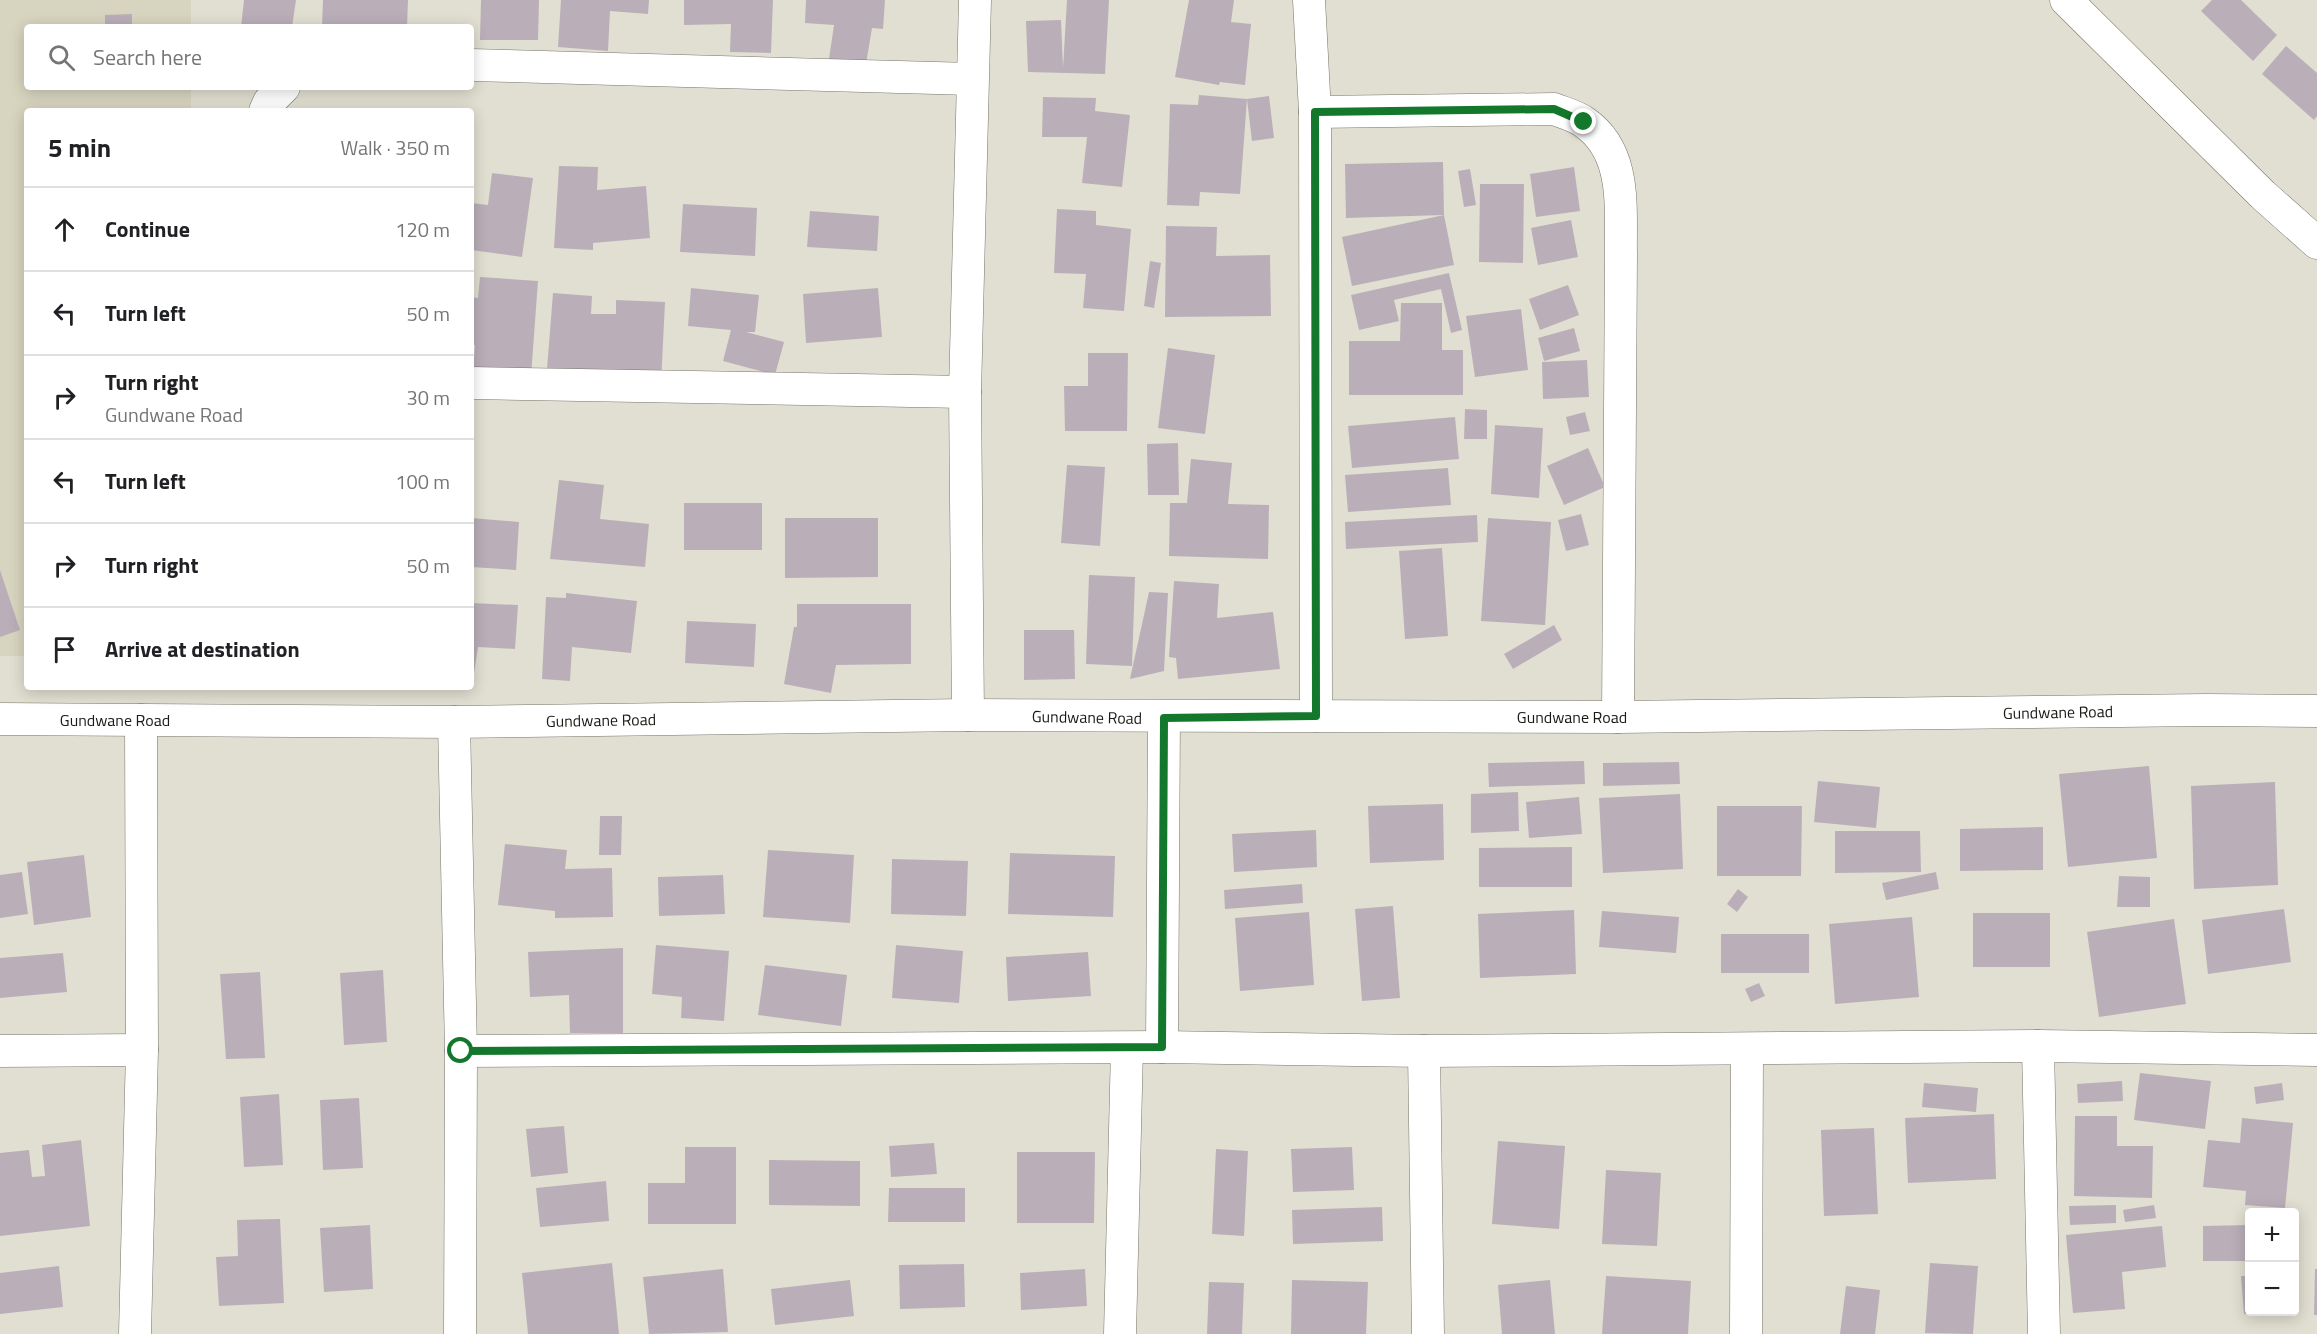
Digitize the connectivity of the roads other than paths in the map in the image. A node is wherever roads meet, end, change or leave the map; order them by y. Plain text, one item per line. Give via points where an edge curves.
1 (975, 0) edge
2 (1309, 0) edge
3 (2066, 0) edge
4 (474, 65) edge
5 (972, 79) junction
6 (281, 90) edge
7 (266, 108) edge
8 (1315, 112) junction
9 (2317, 243) edge
10 (474, 383) edge
11 (965, 392) junction
12 (2317, 711) edge
13 (968, 715) junction
14 (1316, 716) junction
15 (1618, 717) junction
16 (1164, 718) junction
17 (0, 719) edge
18 (141, 720) junction
19 (454, 722) junction
20 (2038, 1046) junction
21 (1127, 1047) junction
22 (1162, 1047) junction
23 (1747, 1049) junction
24 (142, 1050) junction
25 (2317, 1050) edge
26 (0, 1051) edge
27 (461, 1051) junction
28 (1424, 1051) junction
29 (135, 1334) edge
30 (460, 1334) edge
31 (1119, 1334) edge
32 (1428, 1334) edge
33 (1746, 1334) edge
34 (2044, 1334) edge

1 - 5 street
2 - 8 street
3 - 9 street
4 - 5 street
5 - 11 street
6 - 7 street
8 - 14 street
8 - 15 street via 1554,109 1584,122 1612,150 1619,185 1621,255
10 - 11 street
11 - 13 street
12 - 15 street, Gundwane Road
13 - 16 street, Gundwane Road
13 - 19 street, Gundwane Road
14 - 15 street, Gundwane Road
14 - 16 street, Gundwane Road
16 - 22 street
17 - 18 street, Gundwane Road
18 - 19 street, Gundwane Road
18 - 24 street
19 - 27 street
20 - 23 street
20 - 25 street
20 - 34 street
21 - 22 street
21 - 27 street
21 - 31 street
22 - 28 street
23 - 28 street
23 - 33 street
24 - 26 street
24 - 29 street
27 - 30 street
28 - 32 street

